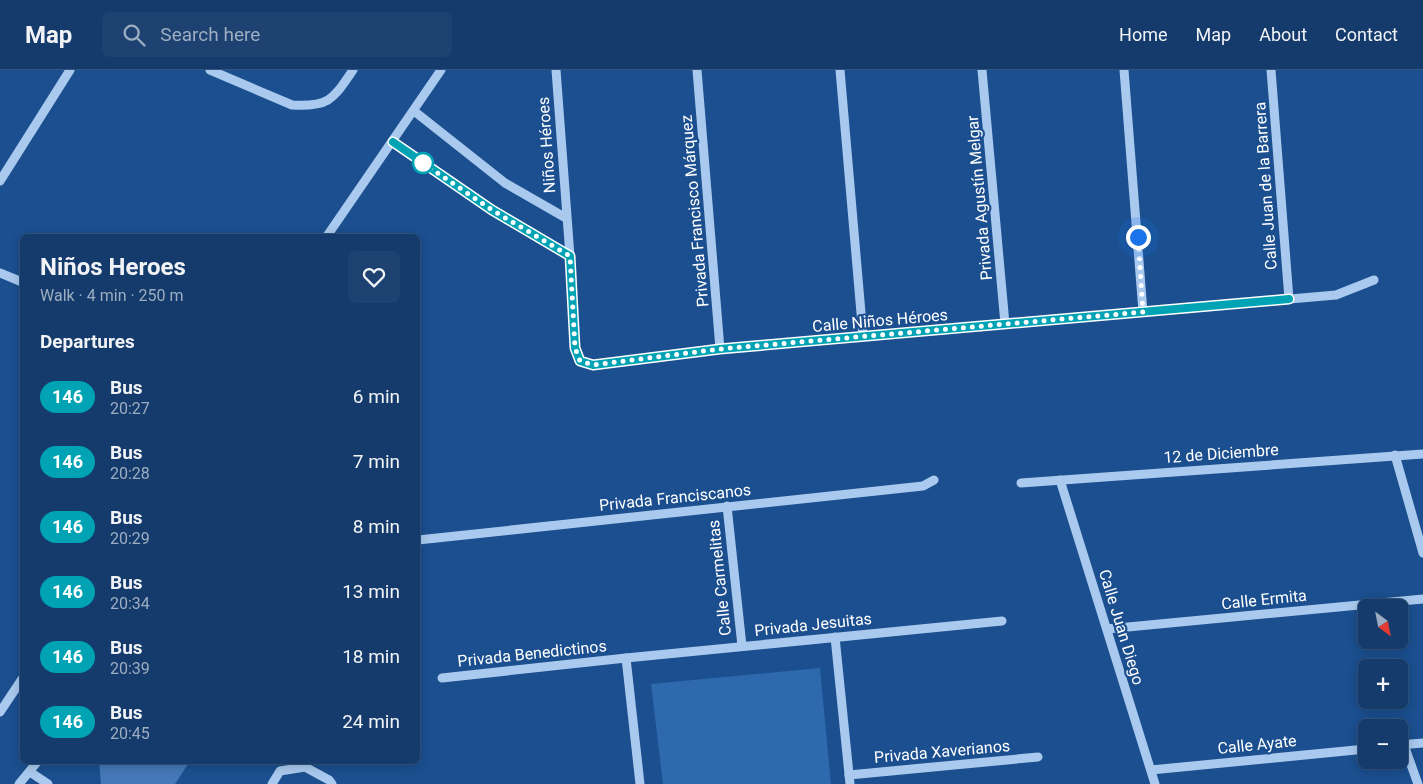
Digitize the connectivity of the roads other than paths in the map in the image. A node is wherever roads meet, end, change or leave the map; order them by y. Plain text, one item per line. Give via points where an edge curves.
1 (70, 70) edge
2 (210, 70) edge
3 (353, 70) edge
4 (441, 70) edge
5 (556, 70) edge
6 (697, 70) edge
7 (840, 70) edge
8 (982, 70) edge
9 (1124, 70) edge
10 (1271, 70) edge
11 (414, 111) junction
12 (393, 142) junction
13 (0, 180) edge
14 (566, 218) junction
15 (328, 234) edge
16 (570, 256) junction
17 (0, 273) edge
18 (1374, 280) dead end
19 (20, 281) edge
20 (1289, 299) junction
21 (1143, 312) junction
22 (1005, 324) junction
23 (863, 336) junction
24 (720, 349) junction
25 (1423, 454) edge
26 (1395, 455) junction
27 (934, 480) dead end
28 (1060, 480) junction
29 (1022, 483) dead end
30 (727, 506) junction
31 (420, 540) edge
32 (1423, 553) edge
33 (1423, 598) edge
34 (1002, 621) dead end
35 (1107, 629) junction
36 (835, 637) junction
37 (742, 646) junction
38 (626, 658) junction
39 (442, 678) dead end
40 (20, 682) edge
41 (0, 712) edge
42 (1423, 743) edge
43 (1408, 744) edge
44 (1358, 750) edge
45 (1038, 757) dead end
46 (1408, 761) edge
47 (36, 764) edge
48 (1151, 770) junction
49 (30, 772) junction
50 (849, 779) edge
51 (19, 784) edge
52 (48, 784) edge
53 (272, 784) edge
54 (332, 784) edge
55 (640, 784) edge
56 (1156, 784) edge
57 (1418, 784) edge

1 - 13 street
2 - 3 street via 292,105 304,106 328,101
4 - 11 street
5 - 14 street, Niños Héroes
6 - 24 street, Privada Francisco Márquez
7 - 23 street
8 - 22 street, Privada Agustín Melgar
9 - 21 street
10 - 20 street, Calle Juan de la Barrera
11 - 12 street
11 - 14 street via 505,182
12 - 15 street
12 - 16 street via 492,210
14 - 16 street, Calle Niños Héroes
16 - 24 street, Calle Niños Héroes via 575,348 580,361 593,365
17 - 19 street
18 - 20 street, Calle Niños Héroes via 1336,295
20 - 21 street, Calle Niños Héroes
21 - 22 street, Calle Niños Héroes
22 - 23 street, Calle Niños Héroes
23 - 24 street, Calle Niños Héroes
25 - 26 street, 12 de Diciembre
26 - 28 street, 12 de Diciembre
26 - 32 street
27 - 30 street, Privada Franciscanos via 923,486
28 - 29 street, 12 de Diciembre
28 - 35 street, Calle Juan Diego
30 - 31 street, Privada Franciscanos
30 - 37 street, Calle Carmelitas
33 - 35 street, Calle Ermita
34 - 36 street, Privada Jesuitas
35 - 48 street, Calle Juan Diego
36 - 37 street, Privada Jesuitas
36 - 50 street
37 - 38 street, Privada Jesuitas
38 - 39 street, Privada Benedictinos
38 - 55 street
40 - 41 street
42 - 43 street
44 - 48 street, Calle Ayate
45 - 50 street, Privada Xaverianos
46 - 57 street
47 - 49 street
48 - 56 street, Calle Juan Diego
49 - 51 street
49 - 52 street
53 - 54 street via 280,771 305,767

